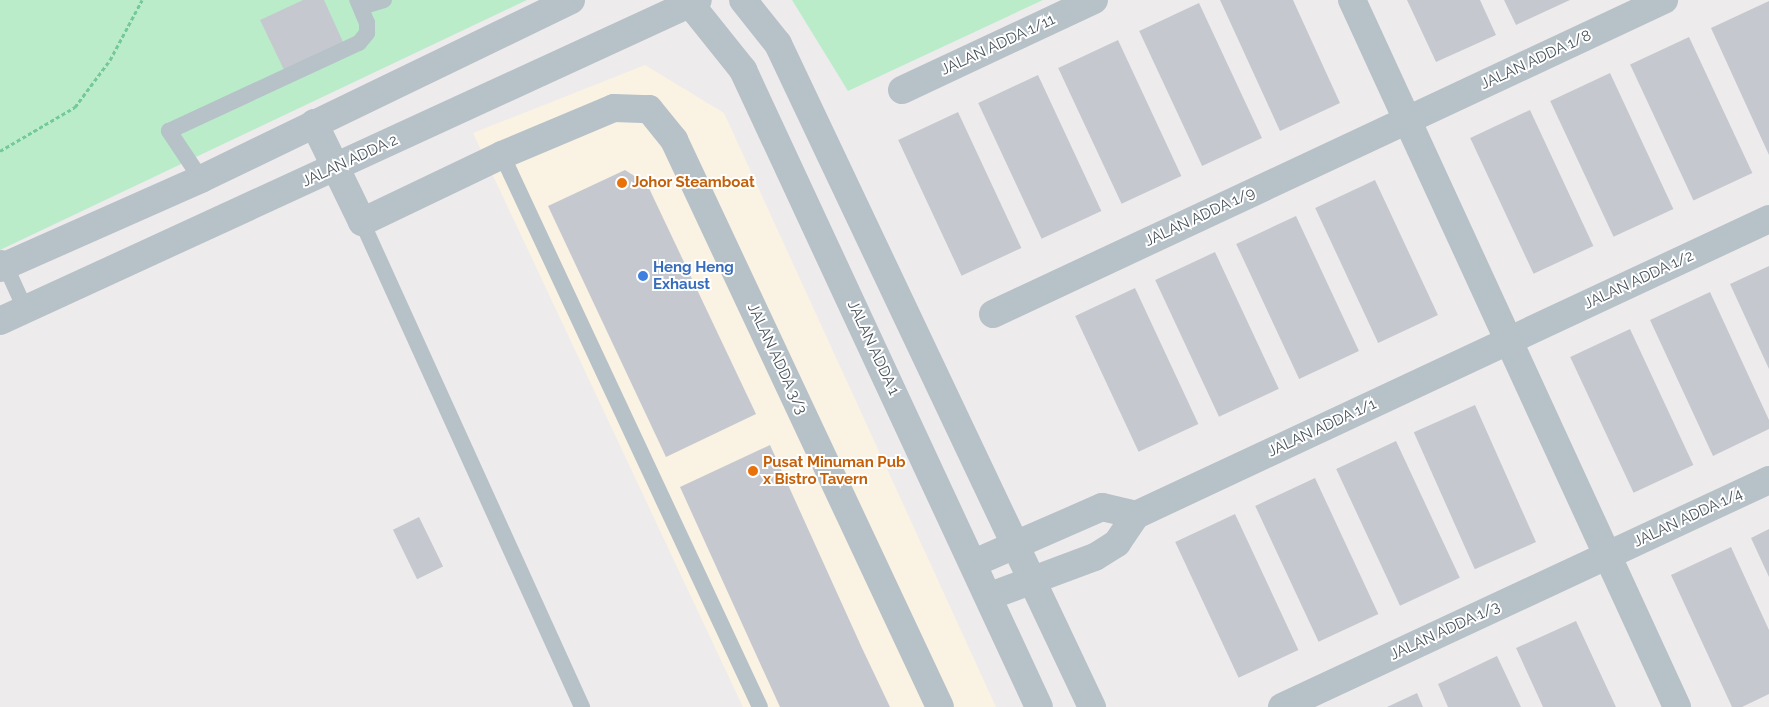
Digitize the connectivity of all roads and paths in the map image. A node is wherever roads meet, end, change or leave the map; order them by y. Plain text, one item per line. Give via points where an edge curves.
1 (142, 0) edge
2 (384, 0) edge
3 (570, 0) edge
4 (743, 0) edge
5 (1094, 0) edge
6 (1352, 0) edge
7 (1664, 0) edge
8 (692, 1) edge
9 (359, 3) edge
10 (902, 90) dead end
11 (1407, 120) junction
12 (314, 123) junction
13 (0, 151) edge
14 (502, 155) junction
15 (336, 168) junction
16 (201, 179) junction
17 (1769, 219) edge
18 (362, 222) junction
19 (2, 263) edge
20 (25, 309) junction
21 (992, 314) dead end
22 (0, 321) edge
23 (1508, 340) junction
24 (1769, 480) edge
25 (1136, 514) junction
26 (1017, 541) junction
27 (1607, 555) junction
28 (974, 563) junction
29 (1035, 578) junction
30 (990, 596) junction
31 (582, 707) edge
32 (760, 707) edge
33 (940, 707) edge
34 (1039, 707) edge
35 (1092, 707) edge
36 (1282, 707) edge
37 (1677, 707) edge

1 - 13 path via 110,60 75,107
2 - 9 lane
3 - 12 street
4 - 26 street via 778,44 915,338
5 - 10 street, JALAN ADDA 1/11
6 - 11 street
7 - 11 street, JALAN ADDA 1/8
8 - 15 street, JALAN ADDA 2
8 - 28 street, JALAN ADDA 1 via 743,70
9 - 16 lane via 367,33 359,42 169,131
11 - 21 street, JALAN ADDA 1/9
11 - 23 street
12 - 15 street
12 - 16 street
14 - 18 street, JALAN ADDA 3/3
14 - 32 lane
14 - 33 street, JALAN ADDA 3/3 via 614,108 649,109 662,124 674,140
15 - 18 street
15 - 20 street, JALAN ADDA 2
16 - 19 street
17 - 23 street, JALAN ADDA 1/2
18 - 31 lane
19 - 20 lane
20 - 22 street, JALAN ADDA 2
23 - 25 street, JALAN ADDA 1/1
23 - 27 street
24 - 27 street, JALAN ADDA 1/4
25 - 26 street via 1102,507
25 - 29 street via 1118,543 1095,557
26 - 28 street
26 - 29 street
27 - 36 street, JALAN ADDA 1/3
27 - 37 street
28 - 30 street, JALAN ADDA 1
29 - 30 street
29 - 35 street
30 - 34 street, JALAN ADDA 1

